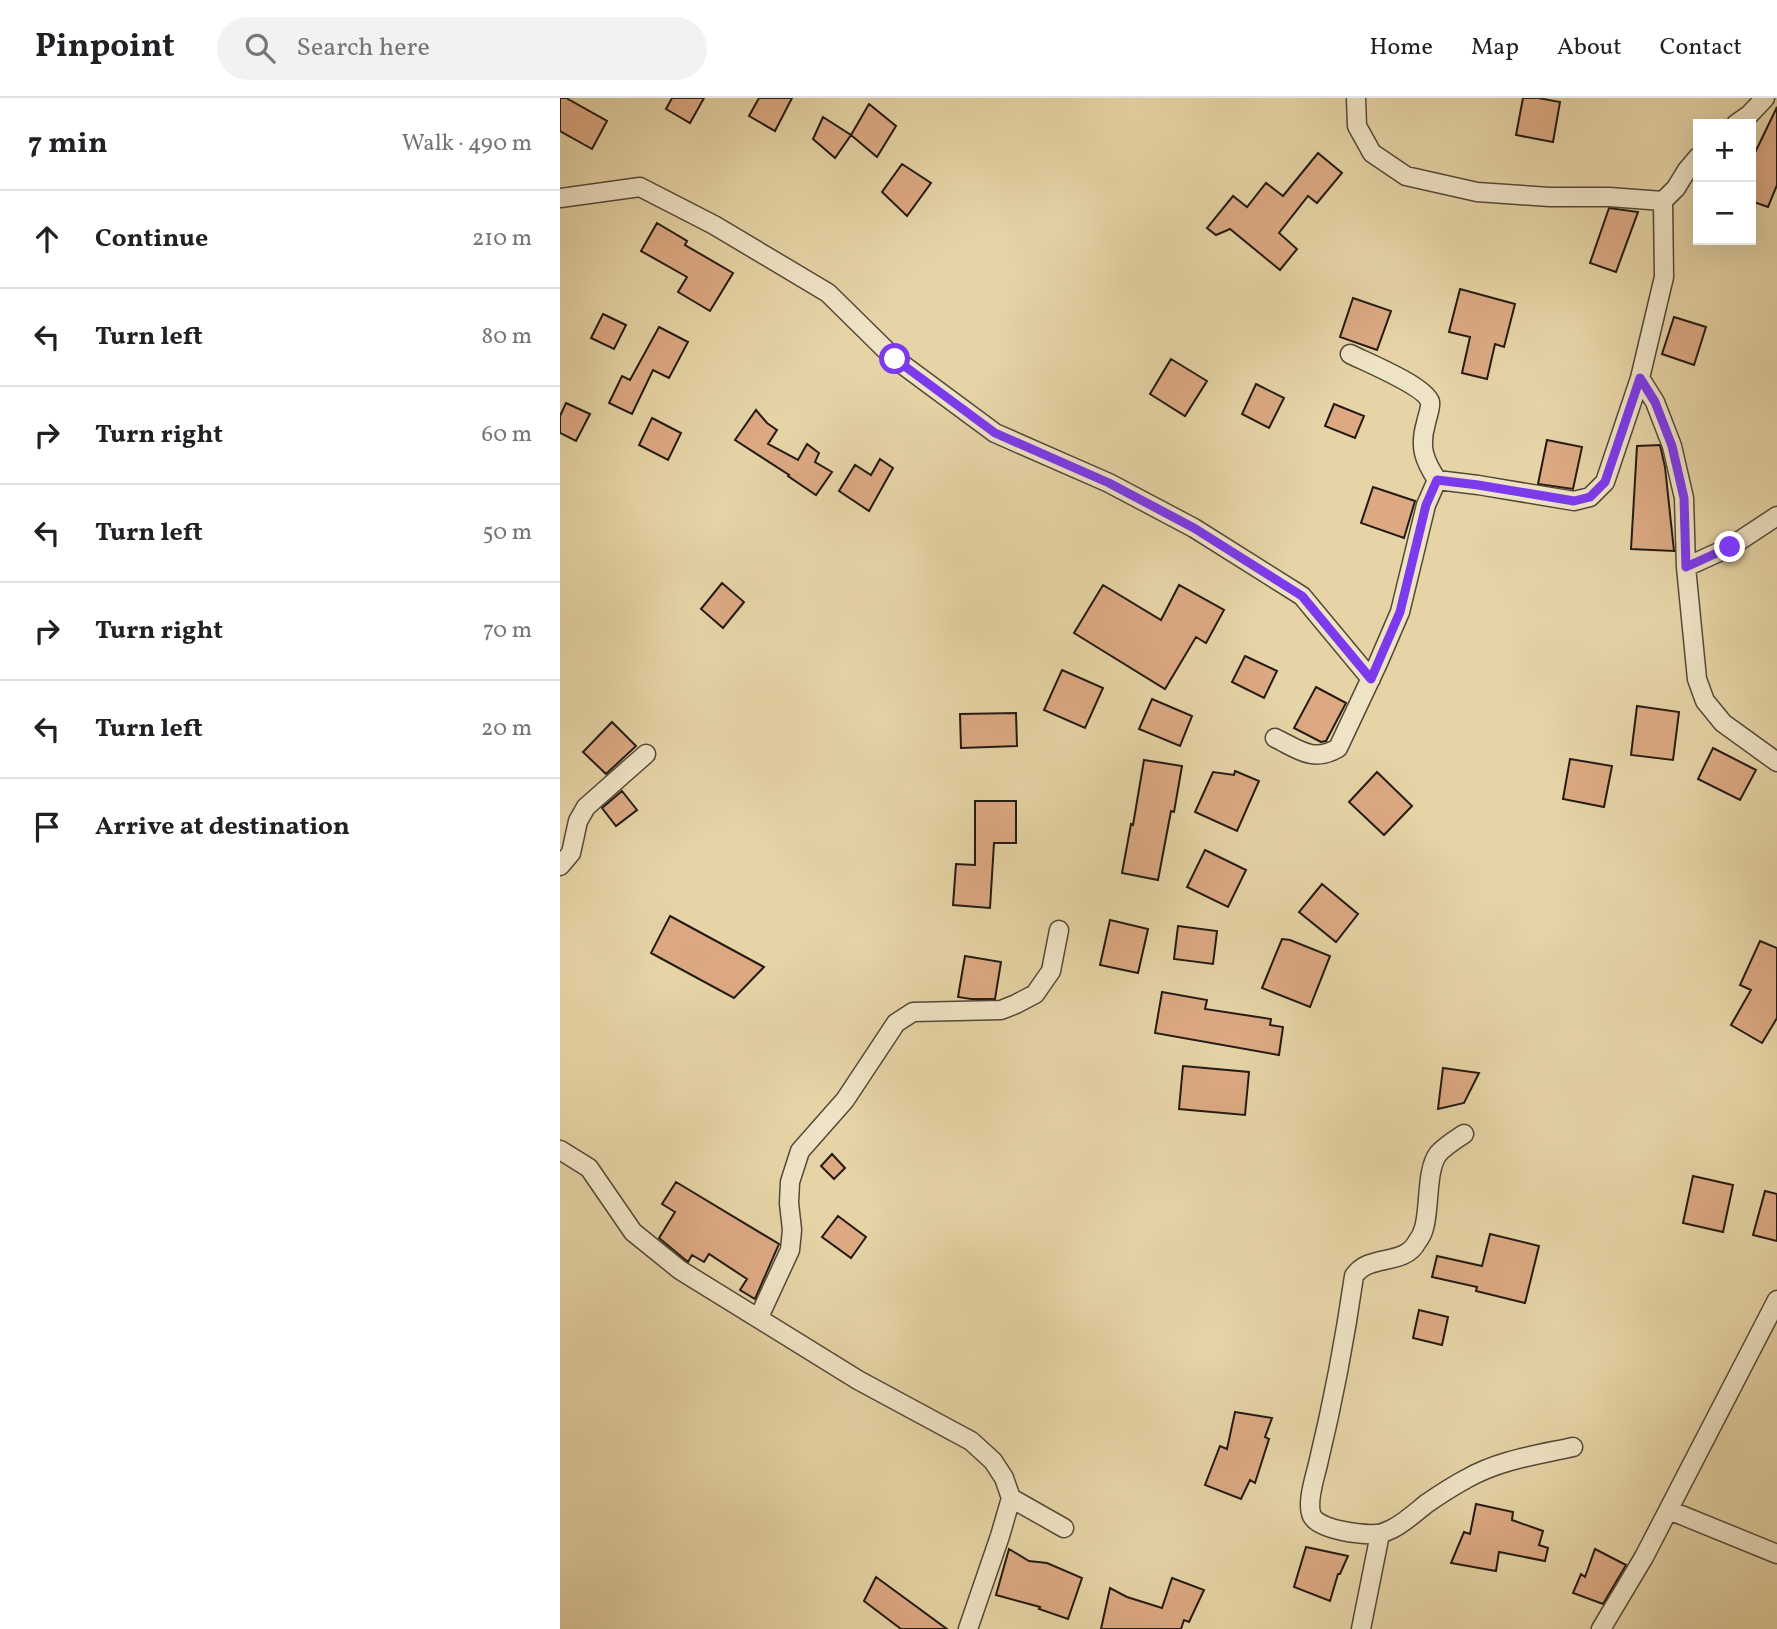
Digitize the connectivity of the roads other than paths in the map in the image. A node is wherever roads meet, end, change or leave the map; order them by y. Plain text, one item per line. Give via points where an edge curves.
1 (1356, 98) edge
2 (1765, 98) edge
3 (1743, 119) edge
4 (1693, 163) edge
5 (560, 198) edge
6 (1663, 201) junction
7 (1350, 354) dead end
8 (1640, 378) junction
9 (1437, 480) junction
10 (1777, 516) edge
11 (1686, 567) junction
12 (1371, 679) junction
13 (1275, 738) dead end
14 (646, 754) dead end
15 (1777, 762) edge
16 (560, 866) edge
17 (1059, 930) dead end
18 (1464, 1134) dead end
19 (560, 1150) edge
20 (1777, 1300) edge
21 (759, 1317) junction
22 (1573, 1447) dead end
23 (1011, 1498) junction
24 (1669, 1510) junction
25 (1064, 1528) dead end
26 (1380, 1534) junction
27 (1777, 1554) edge
28 (968, 1629) edge
29 (1361, 1629) edge
30 (1601, 1629) edge

1 - 6 street via 1357,126 1372,153 1406,176 1477,192
2 - 3 street
4 - 6 street
5 - 12 street via 640,187 828,293 895,359 995,433 1109,483 1194,528 1302,596
6 - 8 street via 1664,277
7 - 9 street via 1425,394 1430,407 1422,435 1423,451
8 - 9 street via 1605,482 1590,497 1574,501
8 - 11 street via 1672,446 1684,498
9 - 12 street via 1426,505 1400,612
10 - 11 street via 1730,547
11 - 15 street via 1697,679 1705,701 1723,723
12 - 13 street via 1338,748 1313,756
14 - 16 street via 586,807 571,853
17 - 21 street via 1051,971 1035,994 1000,1010 913,1012 896,1023 845,1100 800,1151 790,1182 790,1250
18 - 26 street via 1437,1155 1424,1228 1416,1245 1404,1255 1359,1268 1354,1276 1310,1505 1312,1516 1332,1528
19 - 21 street via 589,1168 633,1232 680,1270
20 - 24 street
21 - 23 street via 858,1380 971,1441 993,1461
22 - 26 street via 1497,1464
23 - 25 street
23 - 28 street
24 - 27 street
24 - 30 street
26 - 29 street

